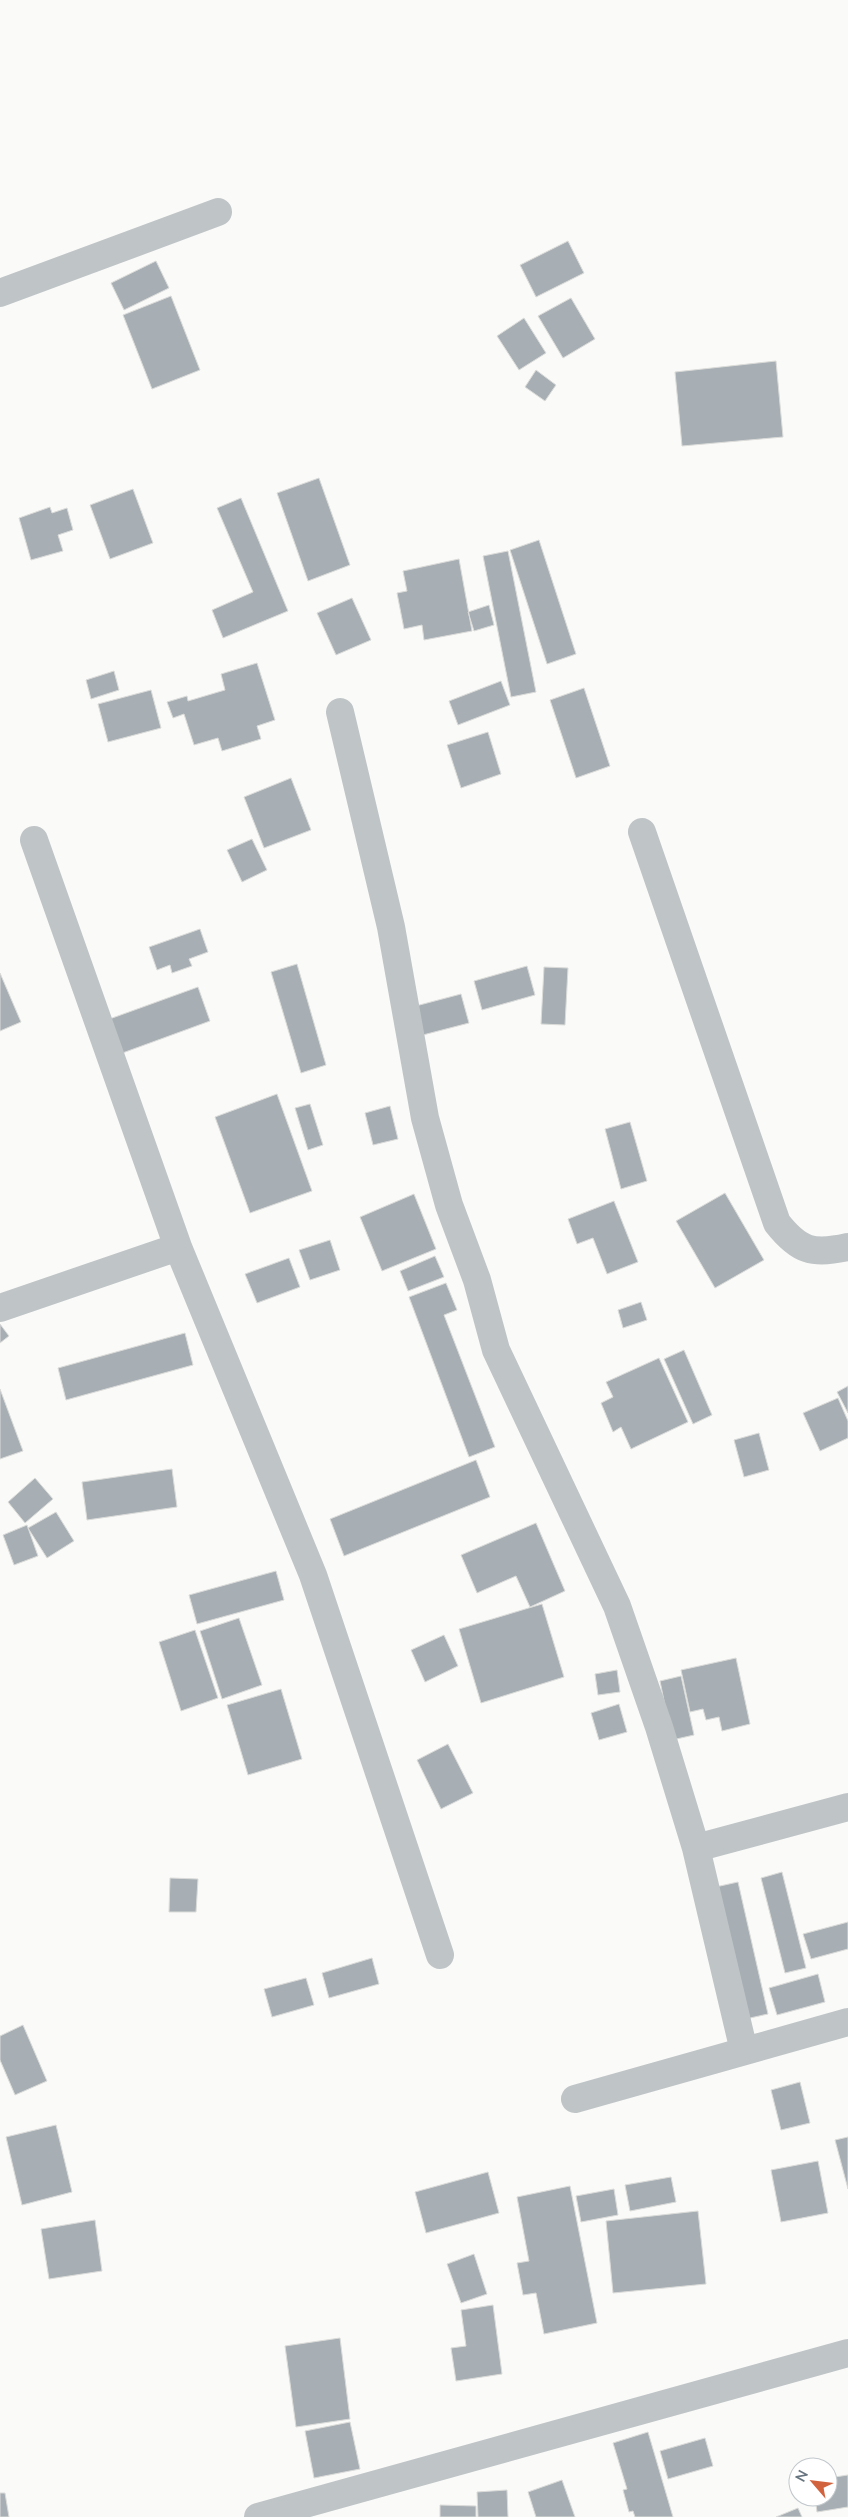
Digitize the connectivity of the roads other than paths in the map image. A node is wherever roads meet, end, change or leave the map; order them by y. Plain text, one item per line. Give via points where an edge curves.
1 (218, 212) dead end
2 (0, 292) edge
3 (340, 712) dead end
4 (642, 832) dead end
5 (34, 840) dead end
6 (178, 1247) junction
7 (848, 1247) edge
8 (0, 1308) edge
9 (848, 1807) edge
10 (696, 1848) junction
11 (440, 1955) dead end
12 (848, 2022) edge
13 (744, 2051) junction
14 (575, 2099) dead end
15 (848, 2353) edge
16 (258, 2517) edge

1 - 2 street
3 - 10 street via 391,928 425,1118 449,1205 477,1280 496,1350 617,1606
4 - 7 street via 777,1223 792,1242 813,1252
5 - 6 street
6 - 8 street
6 - 11 street via 313,1575
9 - 10 street
10 - 13 street
12 - 13 street
13 - 14 street
15 - 16 street

